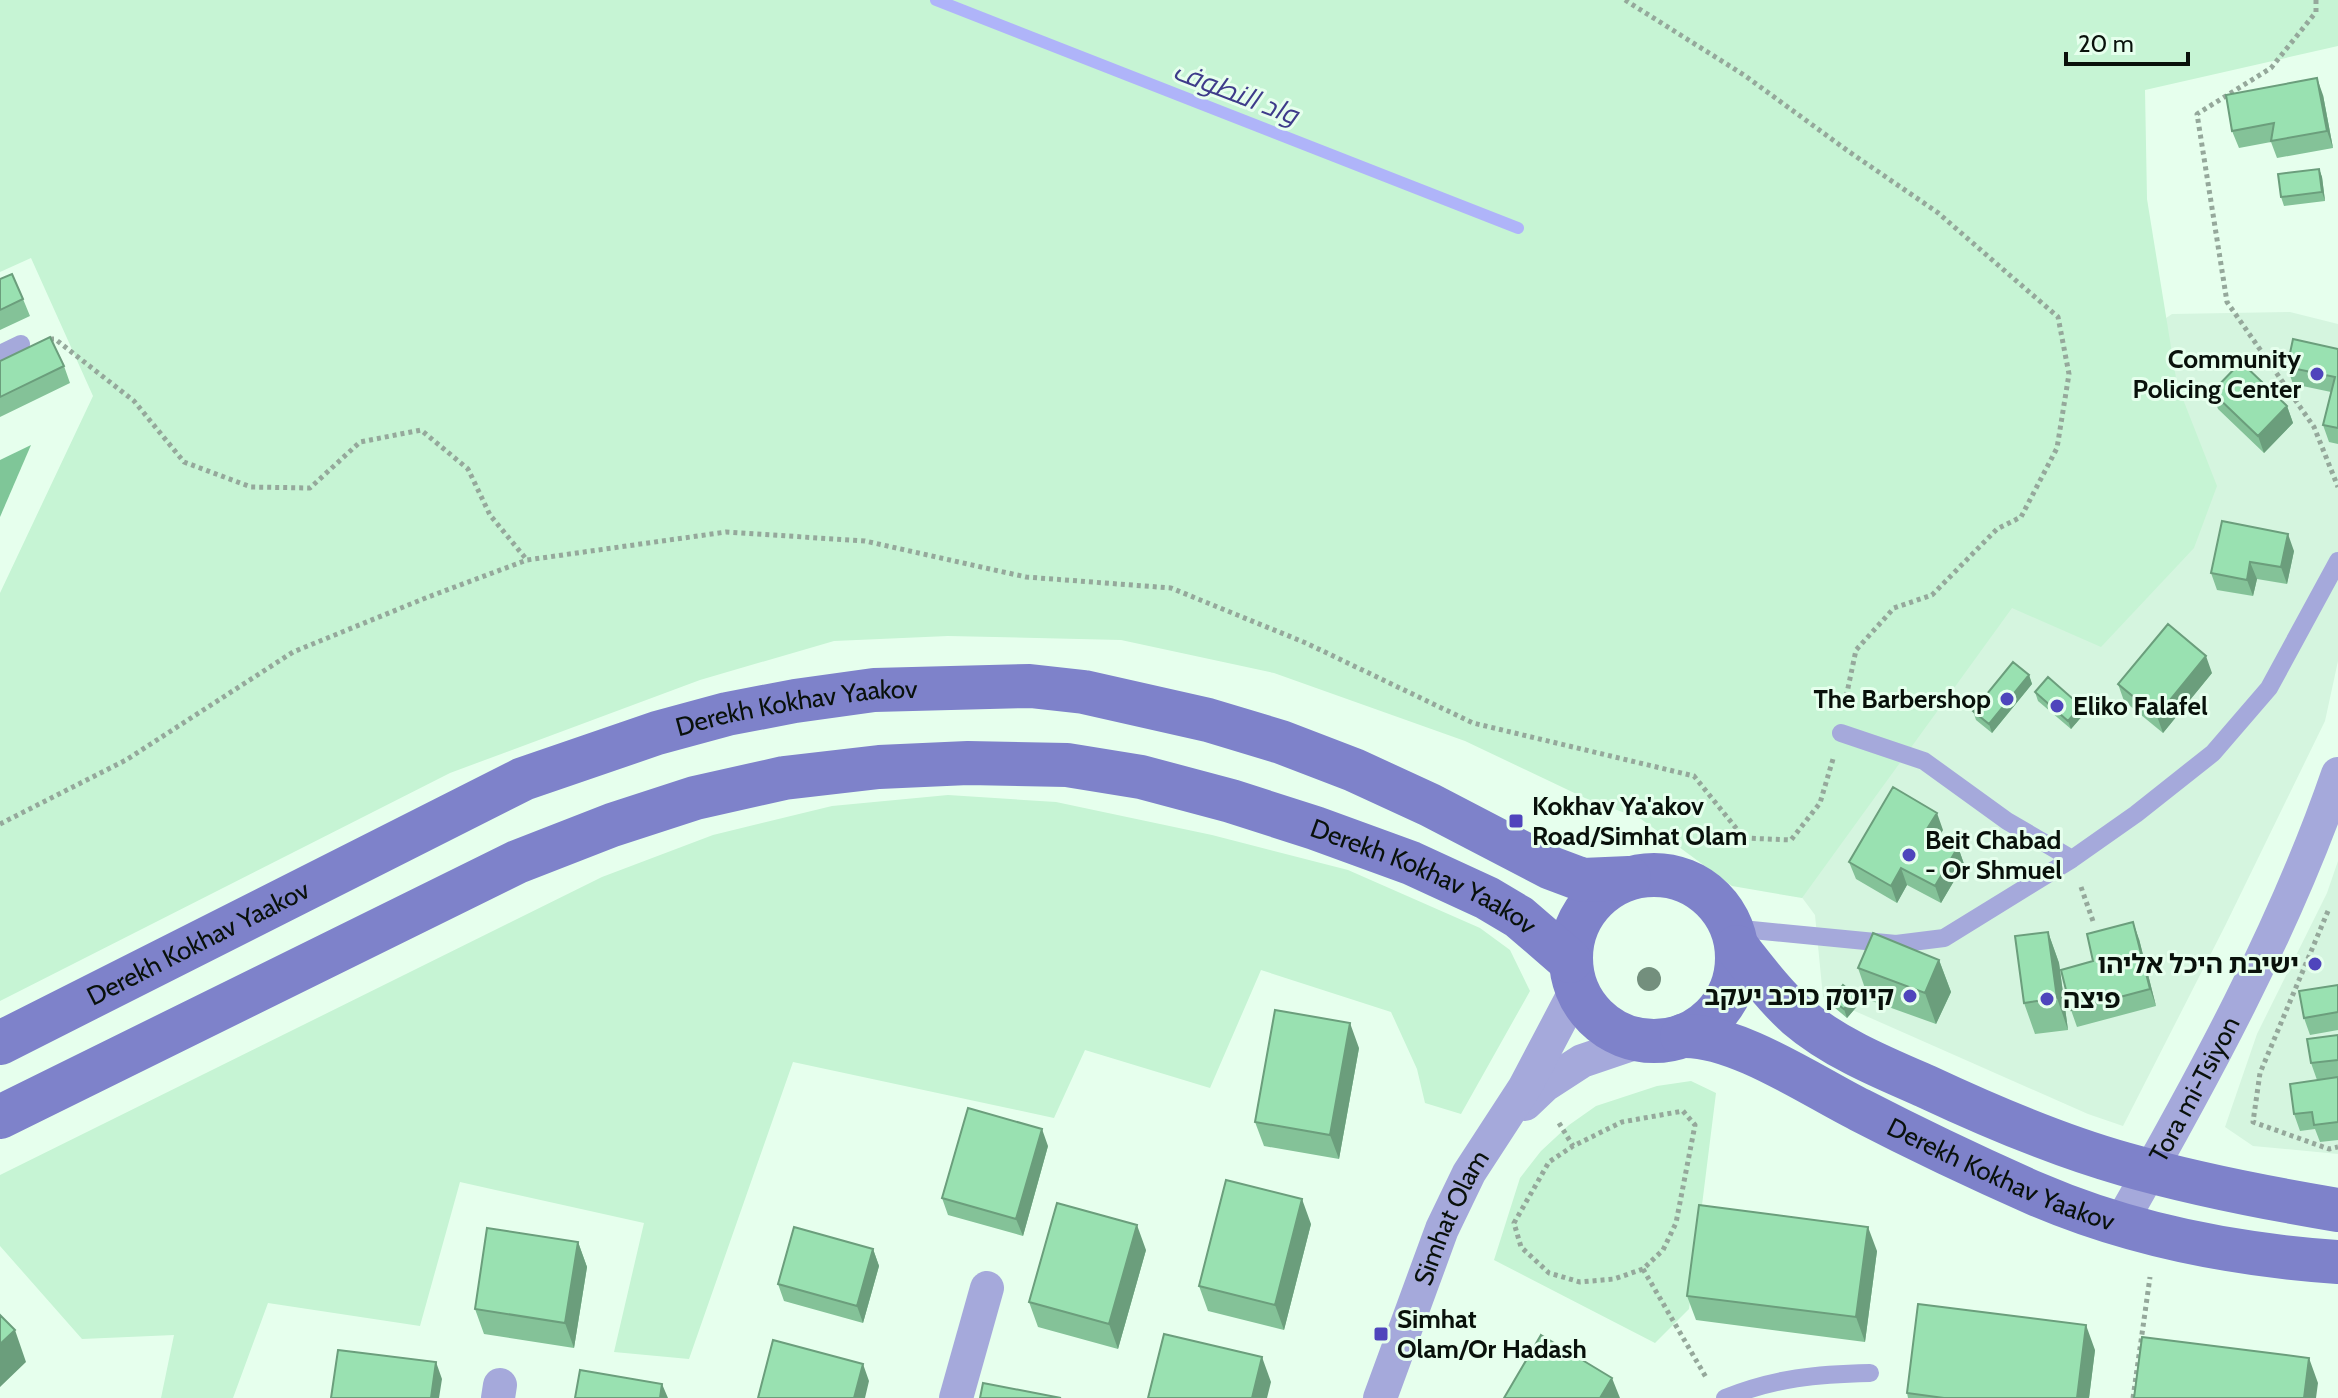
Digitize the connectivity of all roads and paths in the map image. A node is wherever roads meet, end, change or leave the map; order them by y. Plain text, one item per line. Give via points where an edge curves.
1 (1625, 0) edge
2 (2316, 0) edge
3 (21, 344) joint
4 (0, 354) edge
5 (2338, 487) edge
6 (527, 560) dead end
7 (2338, 561) edge
8 (1841, 733) joint
9 (2338, 774) edge
10 (2072, 859) junction
11 (1629, 878) junction
12 (2328, 910) dead end
13 (1735, 938) junction
14 (1573, 975) junction
15 (1662, 1038) junction
16 (0, 1043) edge
17 (0, 1117) edge
18 (1497, 1133) junction
19 (2338, 1147) edge
20 (2151, 1171) junction
21 (2338, 1210) edge
22 (2138, 1228) junction
23 (2338, 1262) edge
24 (1643, 1269) junction
25 (987, 1288) dead end
26 (1870, 1373) dead end
27 (1710, 1385) dead end
28 (956, 1398) edge
29 (1380, 1398) edge
30 (1725, 1398) edge
31 (2133, 1398) edge

1 - 8 path via 1744,75 1937,212 2058,317 2069,374 2057,448 2021,517 1997,529 1932,595 1894,608 1856,650
2 - 5 path via 2316,12 2271,68 2197,114 2227,302 2314,427
3 - 4 lane
3 - 6 path via 55,339 134,401 184,462 251,487 310,488 360,442 421,430 468,469 490,515
7 - 10 lane via 2269,688 2213,753
8 - 10 lane via 1924,761 2007,821
9 - 20 street, Tora mi-Tsiyon via 2321,825 2250,981
10 - 13 lane via 1944,938 1896,944
11 - 13 street via 1654,874 1702,889 1720,906
11 - 14 street via 1588,906 1574,932
11 - 16 street, Derekh Kokhav Yaakov via 1583,880 1551,868 1354,770 1208,720 1084,692 1030,686 874,690 727,714 523,779
12 - 19 path via 2260,1073 2253,1122 2329,1149
13 - 15 street via 1737,967 1719,1011 1697,1030
13 - 20 street, Derekh Kokhav Yaakov via 1771,991 1799,1017 1874,1063 1968,1106
14 - 15 street via 1592,1014 1614,1032
14 - 17 street, Derekh Kokhav Yaakov via 1519,917 1487,898 1411,863 1231,801 1141,777 1067,765 879,767 784,778 695,798 517,862
14 - 18 street, Simhat Olam via 1543,1055
15 - 18 street, Simhat Olam via 1582,1061 1545,1085
15 - 22 street, Derekh Kokhav Yaakov via 1701,1035 1781,1068 2025,1188 2100,1219
18 - 29 street, Simhat Olam via 1469,1173 1442,1229
20 - 21 street, Derekh Kokhav Yaakov
20 - 22 street, Tora mi-Tsiyon
22 - 23 street, Derekh Kokhav Yaakov via 2211,1246
22 - 31 path
24 - 24 path via 1663,1250 1676,1223 1695,1125 1683,1111 1622,1122 1573,1146 1549,1162 1514,1223 1521,1247 1549,1273 1580,1282
24 - 27 path
25 - 28 street
26 - 30 lane via 1814,1374 1759,1384

